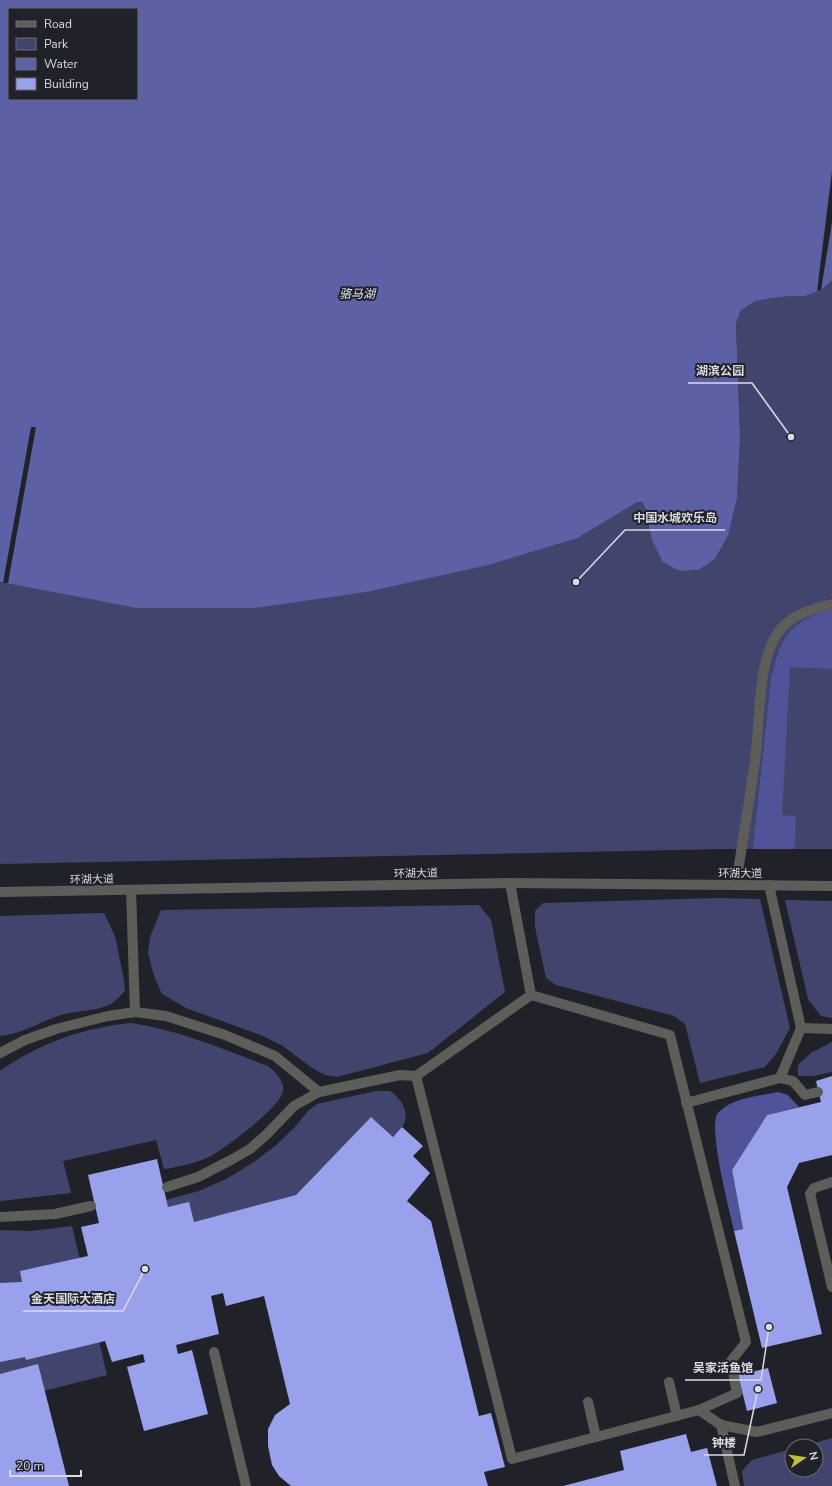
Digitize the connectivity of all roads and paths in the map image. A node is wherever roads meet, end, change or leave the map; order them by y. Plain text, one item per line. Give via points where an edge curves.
1 (832, 604) edge
2 (510, 883) junction
3 (736, 885) junction
4 (769, 885) junction
5 (832, 886) edge
6 (131, 890) junction
7 (0, 892) edge
8 (531, 995) junction
9 (135, 1012) junction
10 (801, 1028) junction
11 (832, 1029) edge
12 (0, 1053) edge
13 (416, 1076) junction
14 (780, 1078) junction
15 (319, 1092) junction
16 (818, 1092) dead end
17 (686, 1103) junction
18 (832, 1182) edge
19 (167, 1187) dead end
20 (91, 1206) dead end
21 (0, 1217) edge
22 (830, 1271) edge
23 (832, 1287) edge
24 (214, 1352) dead end
25 (669, 1382) dead end
26 (588, 1402) dead end
27 (699, 1410) junction
28 (832, 1413) edge
29 (677, 1416) junction
30 (721, 1425) junction
31 (596, 1437) junction
32 (246, 1486) edge
33 (734, 1486) edge

1 - 3 street via 804,612 790,620 777,633 769,651 763,672 755,760
2 - 3 street, 环湖大道
2 - 6 street, 环湖大道
2 - 8 street
3 - 4 street, 环湖大道
4 - 5 street, 环湖大道
4 - 10 street
6 - 7 street, 环湖大道
6 - 9 street
8 - 13 street
8 - 17 street via 670,1035
9 - 12 street via 56,1029 25,1040
9 - 15 street via 166,1016 225,1035 275,1056
10 - 11 street
10 - 14 street
13 - 15 street via 400,1075
13 - 31 street via 512,1459
14 - 16 street via 793,1081 805,1095
14 - 17 street
15 - 19 street via 294,1106 250,1149 198,1177
17 - 27 street via 746,1342 731,1361 737,1394
18 - 22 street via 814,1188 810,1194
20 - 21 street via 55,1214
22 - 23 street
24 - 32 street
25 - 29 street
26 - 31 street
27 - 29 street
27 - 30 street
28 - 30 street via 757,1432
29 - 31 street
30 - 33 street

